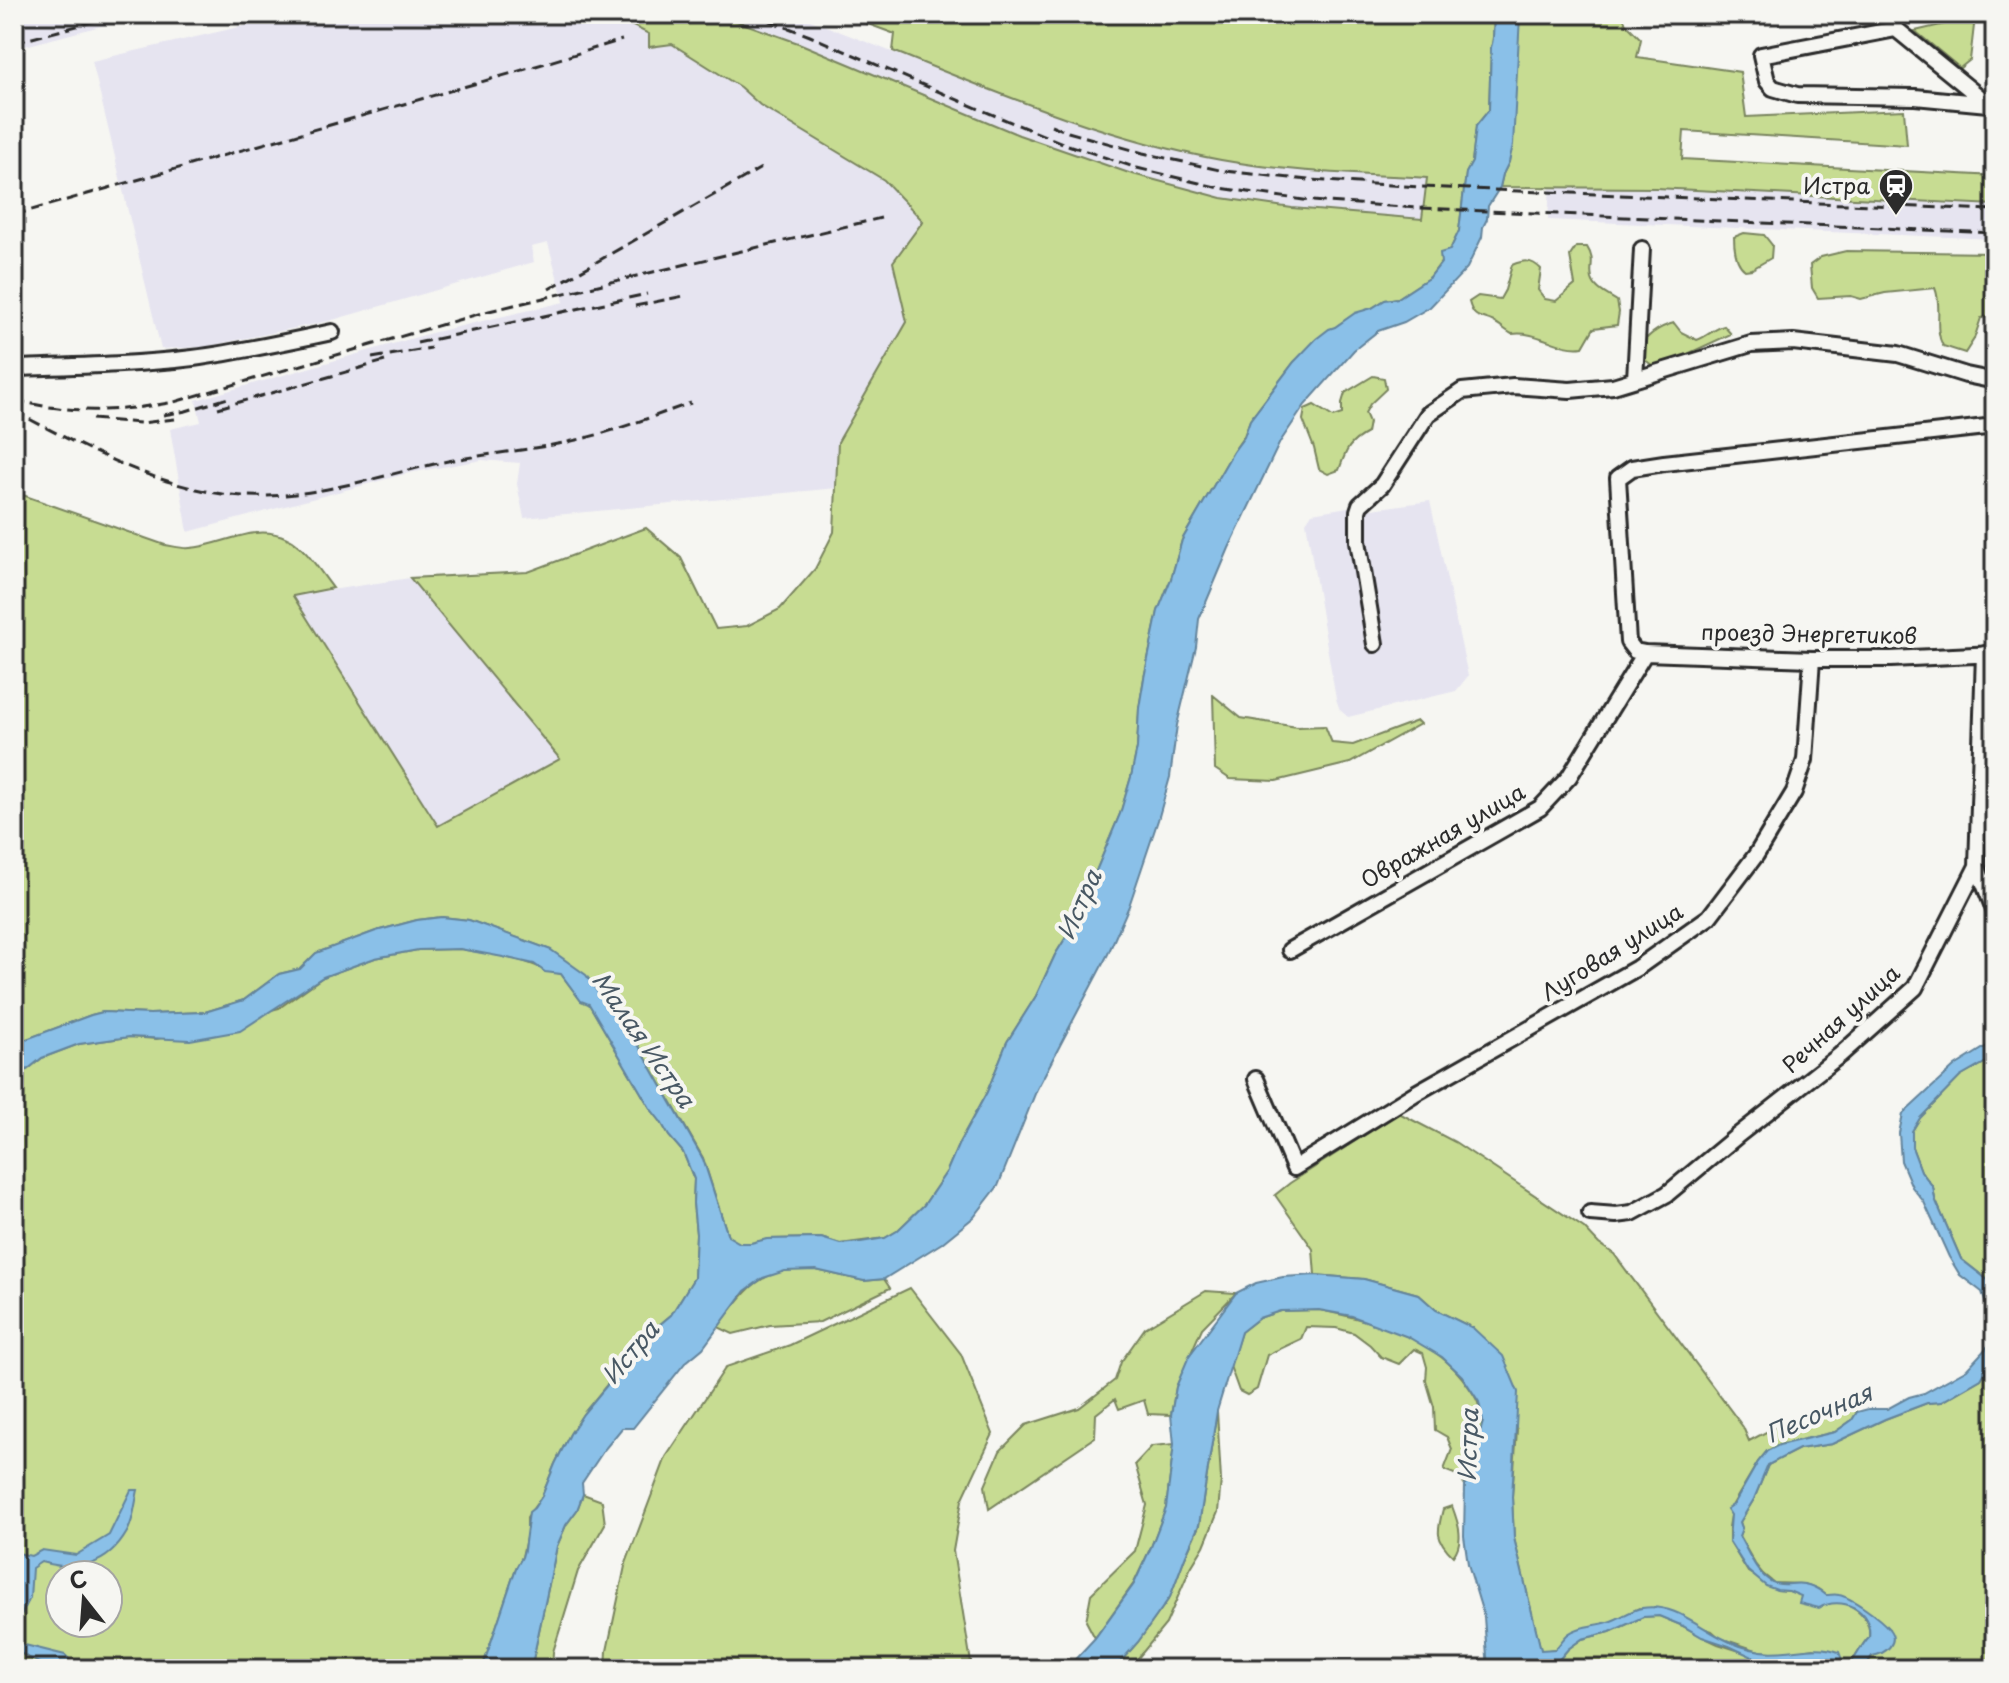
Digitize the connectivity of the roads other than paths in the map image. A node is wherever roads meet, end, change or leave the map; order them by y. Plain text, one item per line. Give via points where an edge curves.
1 (1991, 105) edge
2 (1642, 249) dead end
3 (332, 332) dead end
4 (14, 368) edge
5 (1635, 379) junction
6 (1995, 381) edge
7 (1995, 426) edge
8 (1375, 644) dead end
9 (1645, 653) junction
10 (1990, 654) edge
11 (1812, 659) junction
12 (1977, 866) junction
13 (1995, 912) edge
14 (1290, 950) dead end
15 (1256, 1079) dead end
16 (1590, 1213) dead end

1 - 1 street via 1896,29 1761,55 1773,88 1797,95 1915,97
2 - 5 street
3 - 4 street via 192,358
5 - 6 street via 1751,344 1793,342 1898,354
5 - 8 street via 1570,390 1513,386 1462,391 1428,414 1382,485 1358,511
7 - 9 street via 1632,468 1618,478 1628,642
9 - 11 street, проезд Энергетиков
9 - 14 street, Овражная улица via 1569,777 1540,808
10 - 11 street, проезд Энергетиков
10 - 12 street, Речная улица
11 - 15 street, Луговая улица via 1805,760 1794,792 1756,855 1709,917 1637,968 1294,1168
12 - 13 street
12 - 16 street, Речная улица via 1915,988 1886,1015 1667,1194 1632,1213

